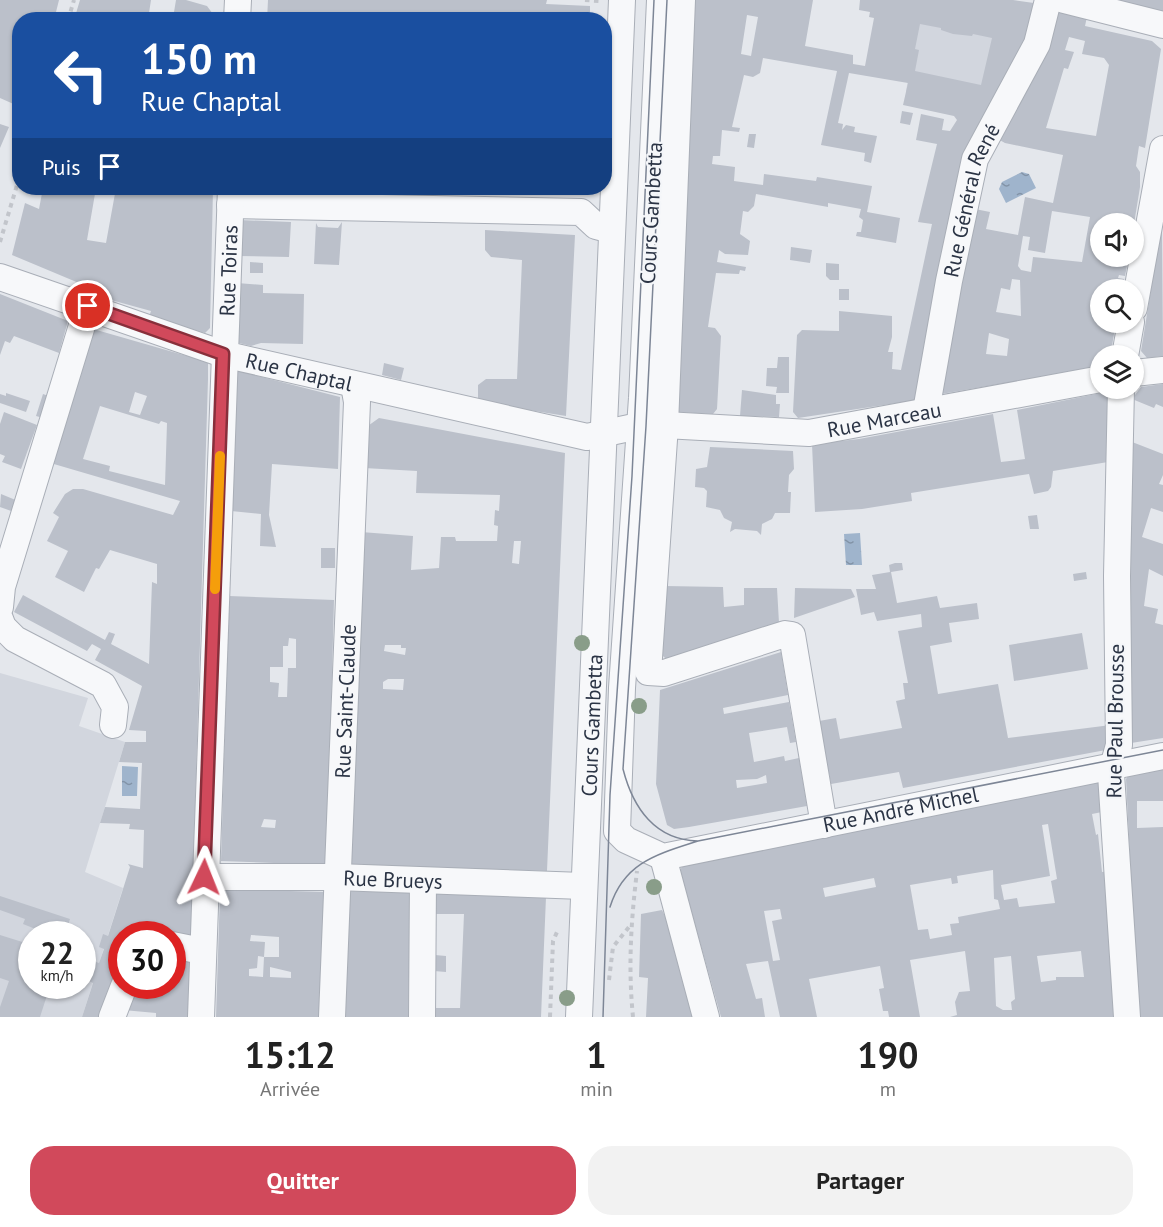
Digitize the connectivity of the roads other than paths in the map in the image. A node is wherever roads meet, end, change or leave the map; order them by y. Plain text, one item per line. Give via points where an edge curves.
1 (622, 0) edge
2 (660, 0) edge
3 (682, 0) edge
4 (1048, 0) edge
5 (1064, 0) edge
6 (1163, 25) edge
7 (1163, 149) edge
8 (231, 196) edge
9 (611, 230) junction
10 (0, 277) edge
11 (1139, 279) edge
12 (88, 306) junction
13 (223, 354) junction
14 (1163, 370) edge
15 (1144, 372) edge
16 (1090, 381) edge
17 (354, 385) junction
18 (1121, 399) edge
19 (926, 411) junction
20 (653, 426) junction
21 (604, 433) junction
22 (0, 607) edge
23 (0, 619) edge
24 (113, 725) dead end
25 (1163, 756) edge
26 (1114, 765) junction
27 (824, 825) junction
28 (663, 857) junction
29 (204, 877) junction
30 (336, 877) junction
31 (423, 880) junction
32 (583, 886) junction
33 (186, 948) edge
34 (202, 951) junction
35 (119, 999) edge
36 (112, 1017) edge
37 (201, 1017) edge
38 (332, 1017) edge
39 (422, 1017) edge
40 (579, 1017) edge
41 (706, 1017) edge
42 (1127, 1017) edge

1 - 9 street, Cours Gambetta
2 - 20 street, Cours Gambetta
3 - 20 street, Cours Gambetta
4 - 19 street, Rue Général René via 1037,44 975,159
5 - 6 street
7 - 11 street
8 - 9 street via 581,212 596,226
8 - 13 street, Rue Toiras
9 - 21 street, Cours Gambetta
10 - 12 street, Rue Chaptal
12 - 13 street, Rue Chaptal
12 - 22 street via 2,587
13 - 17 street, Rue Chaptal
13 - 29 street, Rue Toiras
14 - 15 street
16 - 19 street, Rue Marceau
17 - 21 street, Rue Chaptal via 576,436
17 - 30 street, Rue Saint-Claude via 357,402
18 - 26 street, Rue Paul Brousse via 1116,576 1119,745
19 - 20 street, Rue Marceau via 808,432
20 - 21 street
20 - 27 street, Cours Gambetta via 648,672 664,673 792,635
20 - 28 street, Cours Gambetta via 622,688 617,831
21 - 32 street, Cours Gambetta
23 - 24 street via 15,639 103,685 115,707
25 - 26 street, Rue André Michel
26 - 27 street, Rue André Michel
26 - 42 street, Rue Paul Brousse via 1111,774
27 - 28 street, Rue André Michel
28 - 41 street
29 - 30 street, Rue Brueys
29 - 34 street, Rue Toiras
30 - 31 street, Rue Brueys
30 - 38 street, Rue Saint-Claude
31 - 32 street, Rue Brueys
31 - 39 street
32 - 40 street, Cours Gambetta
33 - 34 street
34 - 37 street, Rue Toiras
35 - 36 street

